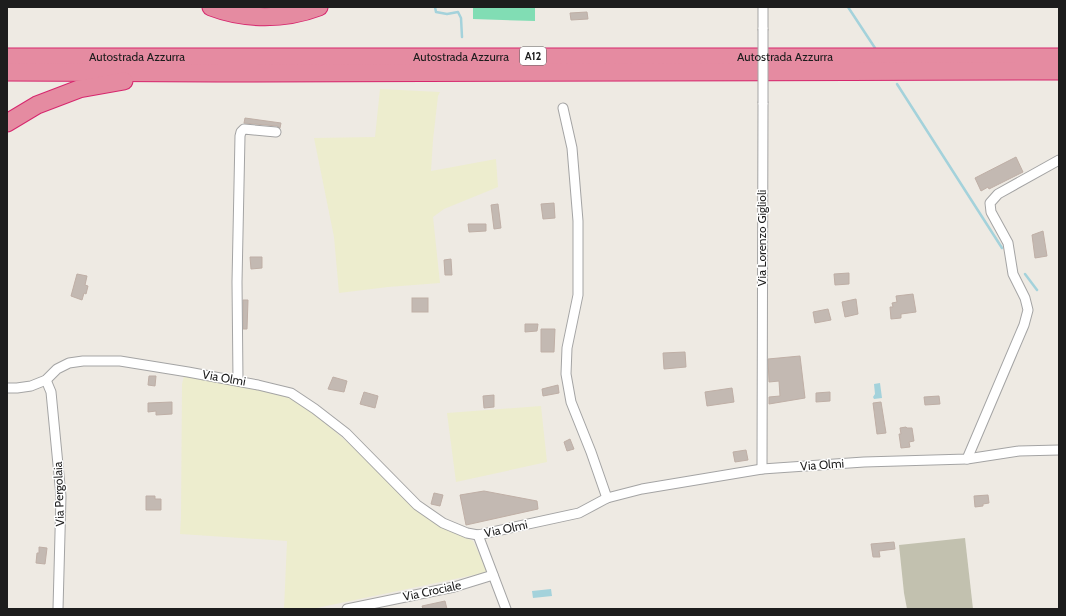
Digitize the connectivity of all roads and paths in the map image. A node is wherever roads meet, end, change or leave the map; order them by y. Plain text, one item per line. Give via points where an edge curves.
1 (211, 7) edge
2 (319, 7) edge
3 (763, 7) edge
4 (7, 50) edge
5 (7, 57) edge
6 (65, 57) junction
7 (1059, 57) edge
8 (1059, 71) edge
9 (7, 72) edge
10 (218, 73) junction
11 (563, 108) dead end
12 (7, 123) edge
13 (276, 132) dead end
14 (1059, 160) edge
15 (46, 380) junction
16 (238, 380) junction
17 (7, 388) edge
18 (1059, 450) edge
19 (967, 459) junction
20 (762, 470) junction
21 (607, 498) junction
22 (478, 535) junction
23 (493, 575) junction
24 (58, 609) edge
25 (347, 609) edge
26 (506, 609) edge

1 - 2 highway via 233,14 265,17 296,14
3 - 20 street, Via Lorenzo Giglioli, bridge
4 - 6 highway
5 - 6 highway, Autostrada Azzurra / A12
6 - 7 highway, Autostrada Azzurra / A12
8 - 10 highway, Autostrada Azzurra / A12
9 - 10 highway, Autostrada Azzurra / A12
10 - 12 highway via 79,88 37,104
11 - 21 street via 574,163 578,221 578,295 567,348 566,374 571,402
13 - 16 street via 244,129 240,136
14 - 19 street via 998,194 990,203 990,212 1008,243 1013,274 1028,310
15 - 16 street, Via Olmi via 57,368 83,361 120,362
15 - 17 street, Via Olmi via 31,386
15 - 24 street, Via Pergolaia via 51,392 61,496
16 - 22 street, Via Olmi via 291,393 346,433 417,505 443,523
18 - 19 street, Via Olmi via 1020,451
19 - 20 street, Via Olmi via 864,462
20 - 21 street, Via Olmi via 642,489
21 - 22 street, Via Olmi via 579,513
22 - 23 street
23 - 25 street, Via Crociale via 454,587
23 - 26 street

